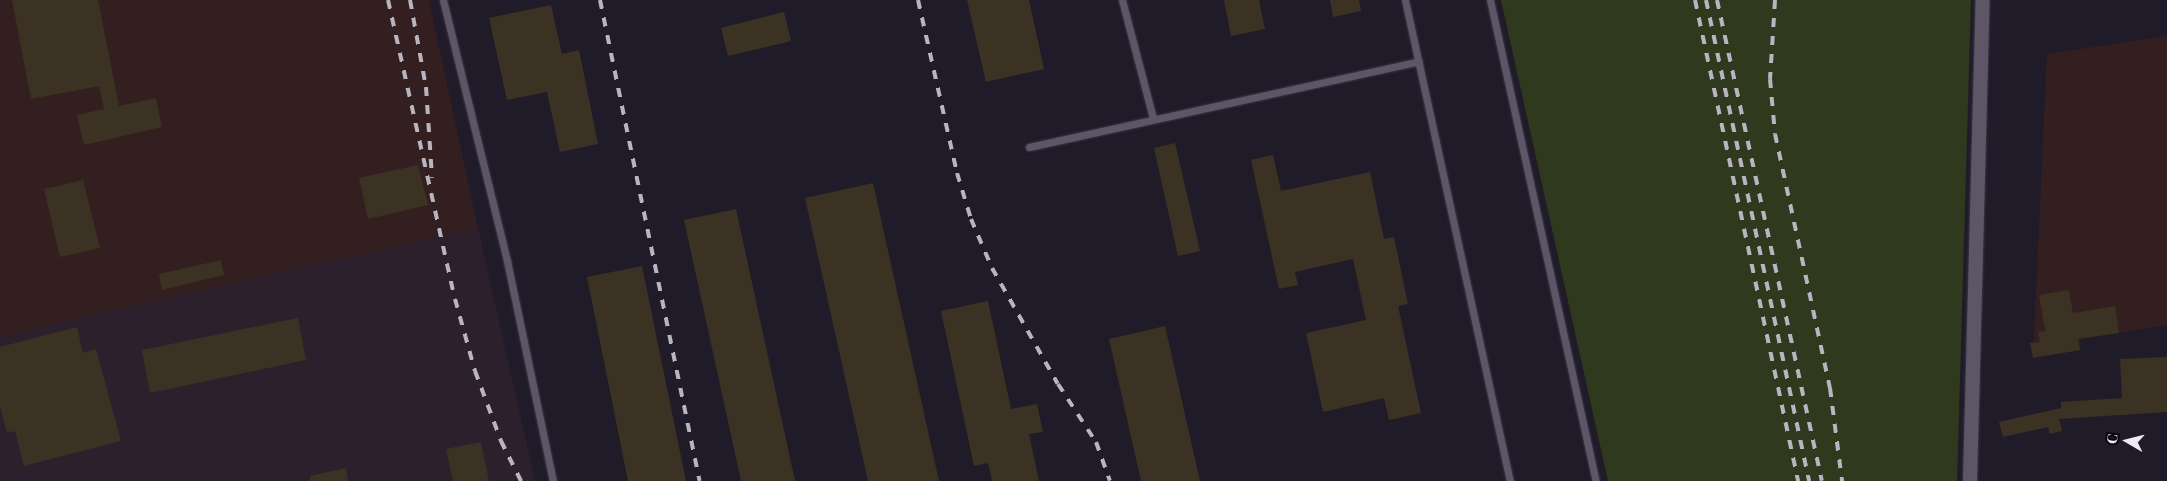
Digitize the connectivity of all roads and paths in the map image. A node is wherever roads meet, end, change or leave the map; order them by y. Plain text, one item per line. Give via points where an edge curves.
1 (443, 0) edge
2 (1122, 0) edge
3 (1405, 0) edge
4 (1490, 0) edge
5 (1983, 0) edge
6 (1419, 62) junction
7 (1153, 118) junction
8 (1029, 147) dead end
9 (553, 481) edge
10 (1510, 481) edge
11 (1596, 481) edge
12 (1970, 481) edge

1 - 9 lane via 507,261
2 - 7 lane
3 - 6 lane
4 - 11 lane
5 - 12 street
6 - 7 lane
6 - 10 lane
7 - 8 lane

